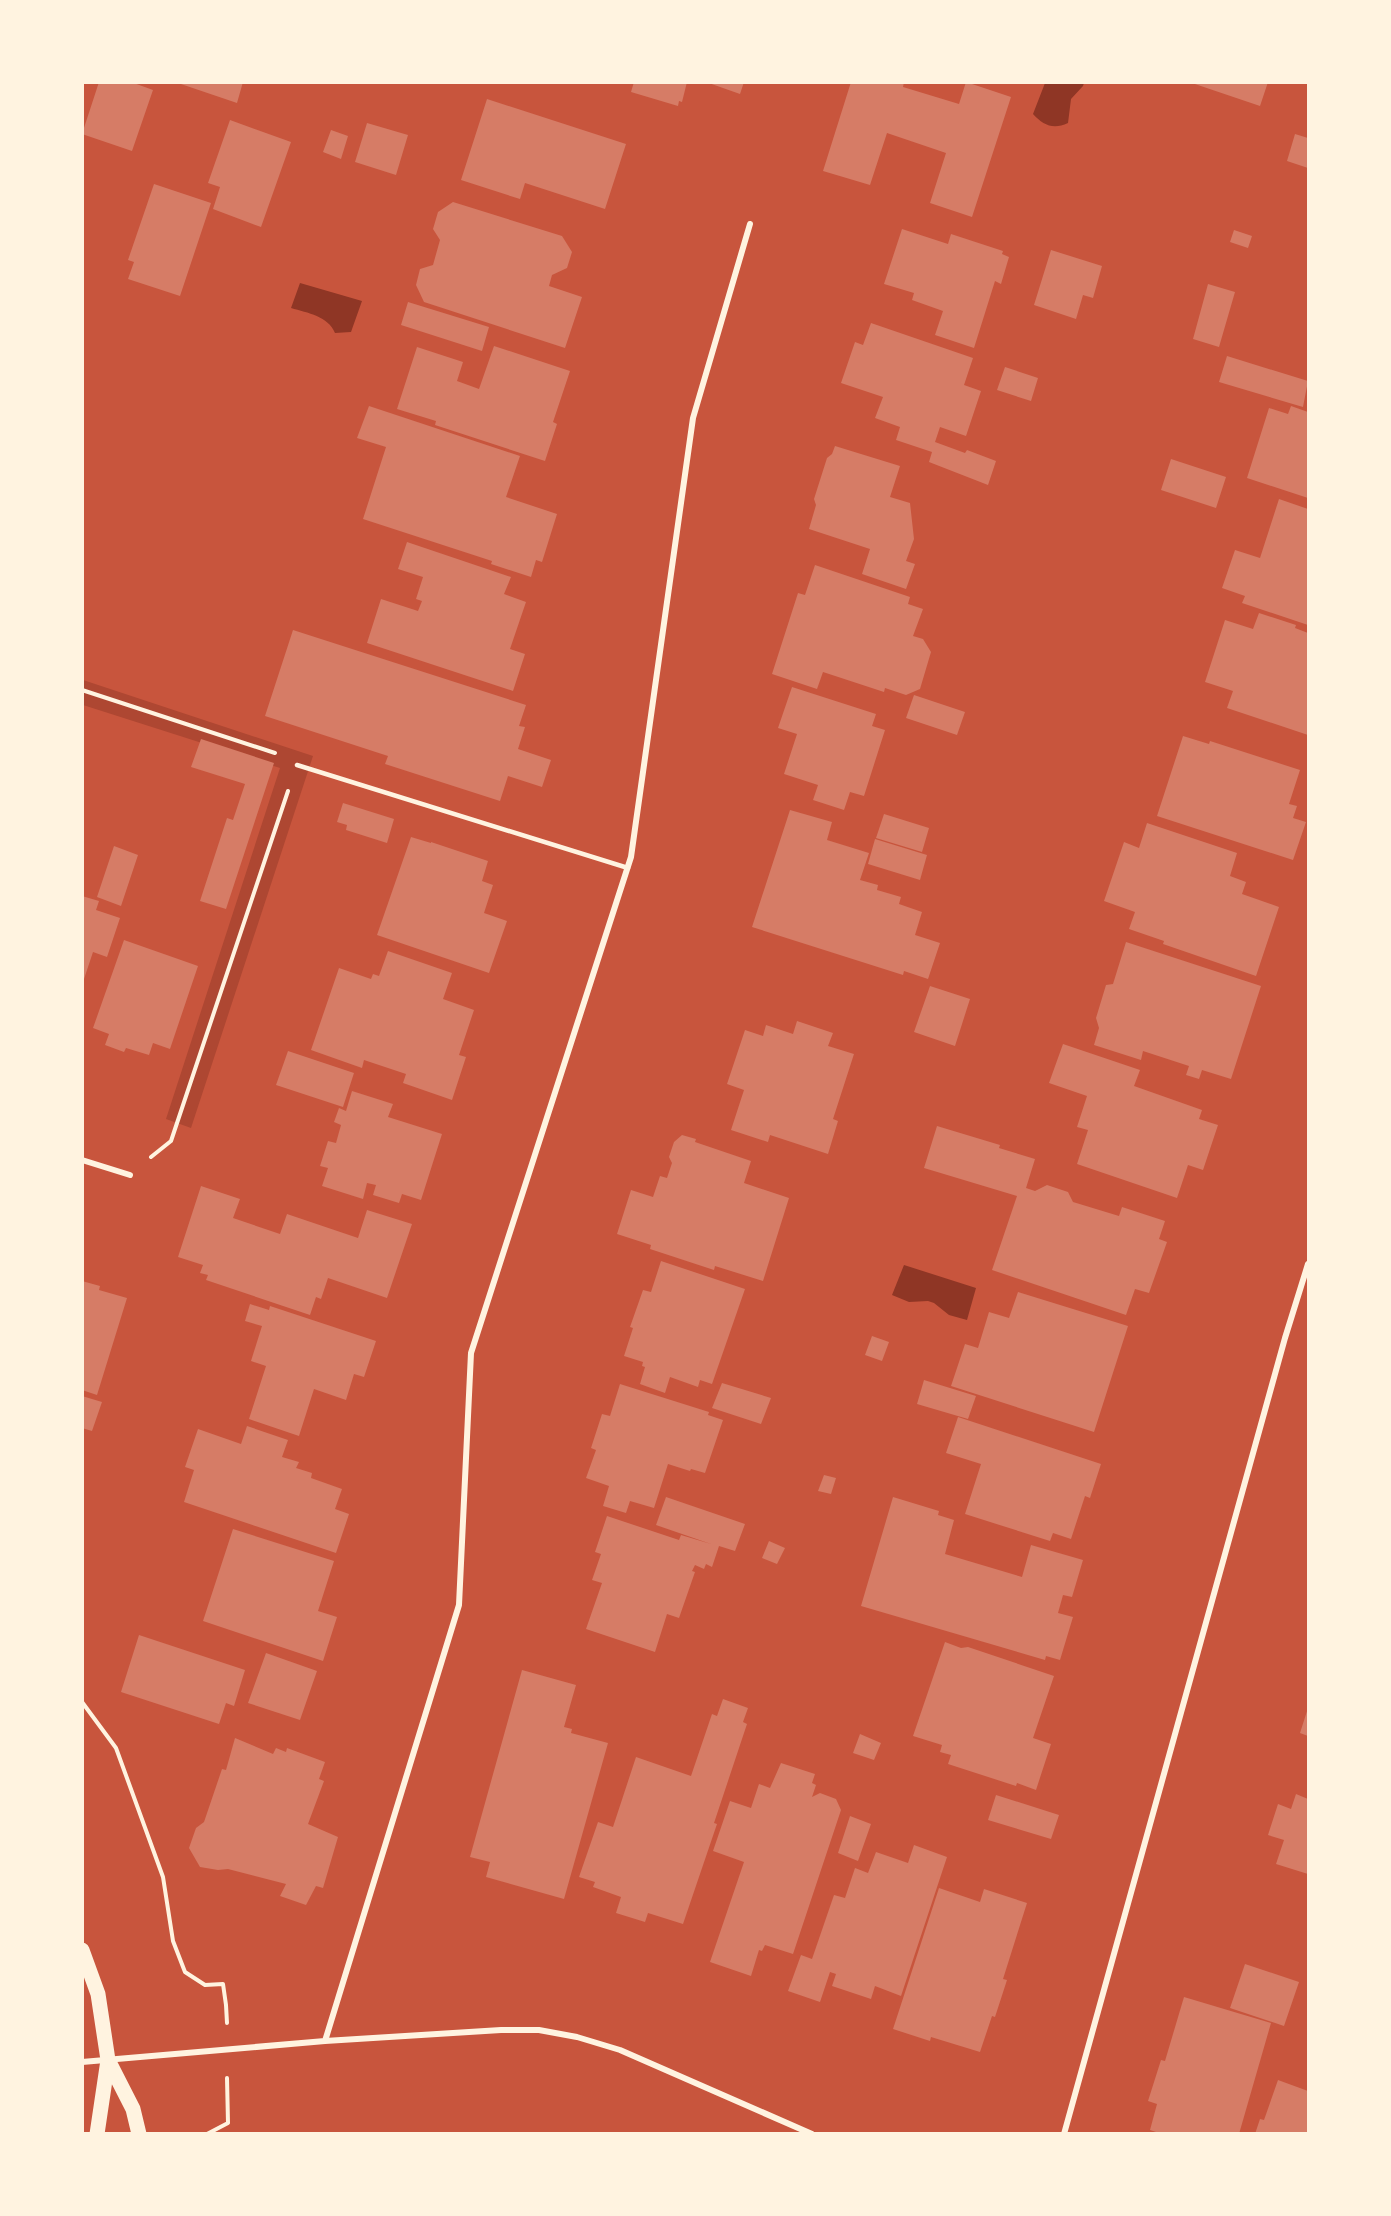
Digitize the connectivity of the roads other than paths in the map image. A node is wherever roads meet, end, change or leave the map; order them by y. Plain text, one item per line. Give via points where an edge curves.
1 (750, 224) dead end
2 (297, 765) road end
3 (628, 868) junction
4 (82, 1160) edge
5 (130, 1175) road end
6 (1308, 1264) edge
7 (82, 1950) edge
8 (325, 2041) junction
9 (108, 2060) junction
10 (82, 2062) edge
11 (97, 2133) edge
12 (139, 2133) edge
13 (812, 2133) edge
14 (1064, 2133) edge

1 - 3 street via 693,418
2 - 3 lane
3 - 8 street via 471,1353 459,1605
4 - 5 street
6 - 14 street
7 - 9 main road via 98,1994
8 - 9 street
8 - 13 street via 501,2030 539,2030 577,2037 620,2050
9 - 10 street
9 - 11 main road
9 - 12 main road via 133,2109

